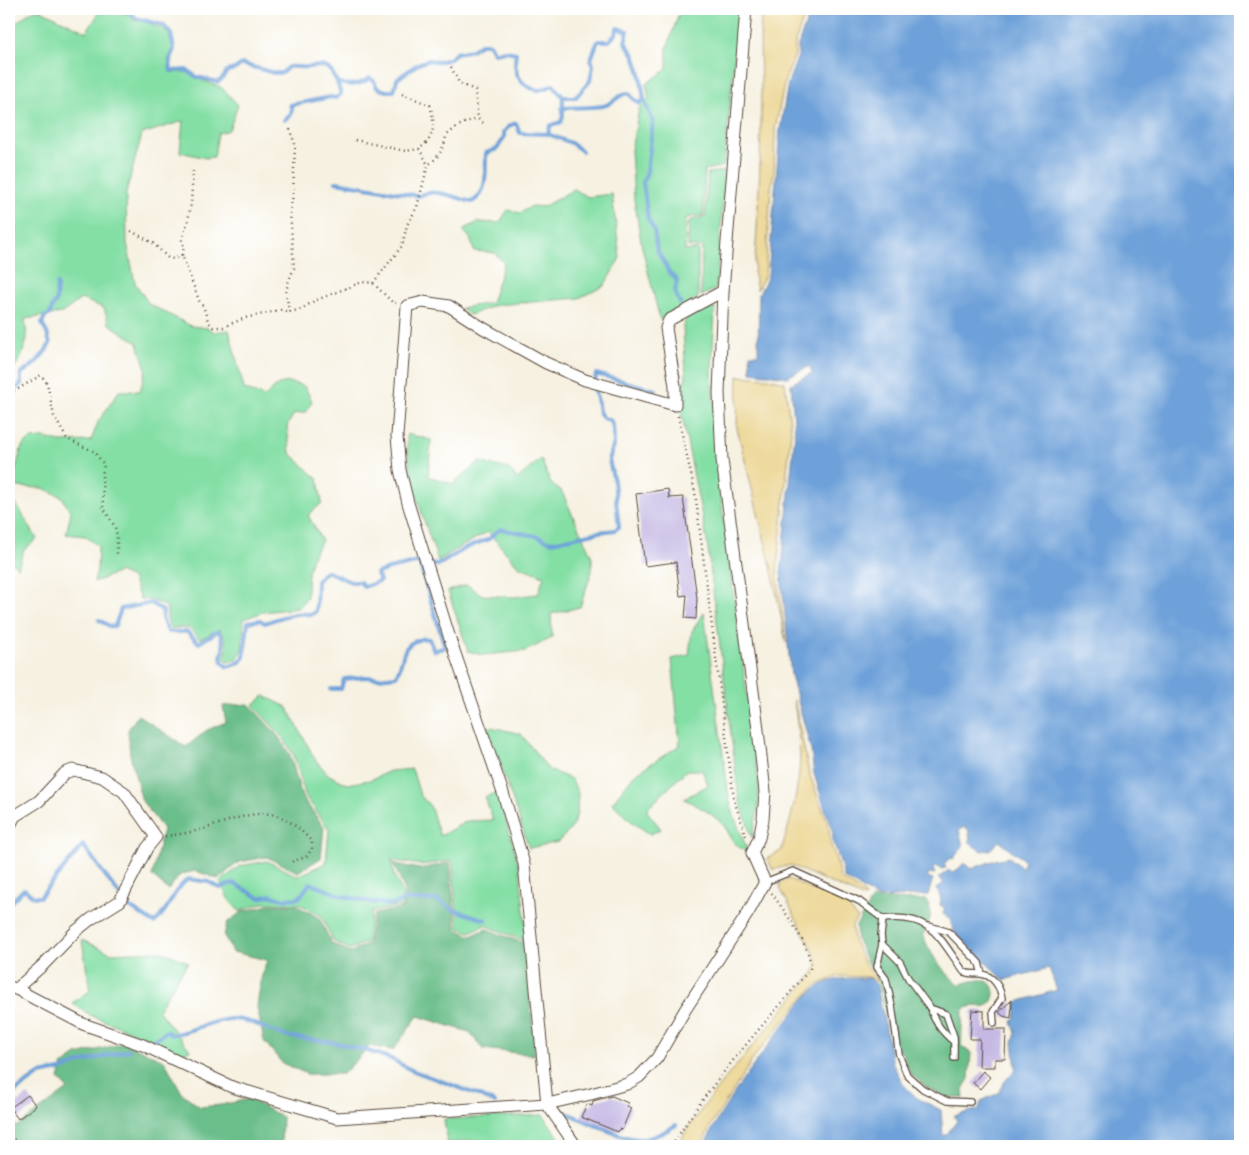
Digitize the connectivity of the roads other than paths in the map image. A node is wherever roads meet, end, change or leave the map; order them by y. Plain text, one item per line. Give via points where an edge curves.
1 (746, 9) edge
2 (723, 291) junction
3 (9, 831) edge
4 (764, 882) junction
5 (884, 919) junction
6 (929, 926) junction
7 (882, 944) junction
8 (982, 974) junction
9 (12, 988) edge
10 (930, 1008) junction
11 (994, 1023) dead end
12 (954, 1042) junction
13 (954, 1058) dead end
14 (970, 1102) dead end
15 (547, 1104) junction
16 (576, 1146) edge

1 - 2 street
2 - 4 street via 719,393 722,460 765,792 759,838 752,852
2 - 15 street via 669,320 666,328 675,405 585,380 546,363 449,306 423,302 407,306 397,436 400,470 448,634 524,864
3 - 9 street via 15,816 39,801 65,773 73,770 102,777 124,792 156,837 120,901 76,931 43,965
4 - 5 lane via 793,872 859,901
4 - 15 street via 657,1058 639,1077 618,1087
5 - 6 lane via 898,917
5 - 7 lane
6 - 8 lane via 949,932 979,964
6 - 8 lane via 964,972
7 - 10 lane via 900,962
7 - 14 lane via 877,968 886,979 899,1054 907,1075 923,1089 947,1101
8 - 11 lane via 995,981 1001,991 1002,998 992,1012
9 - 15 street via 83,1024 143,1045 232,1087 337,1118
10 - 12 lane via 939,1028
10 - 12 lane via 946,1014
12 - 13 lane
15 - 16 street

